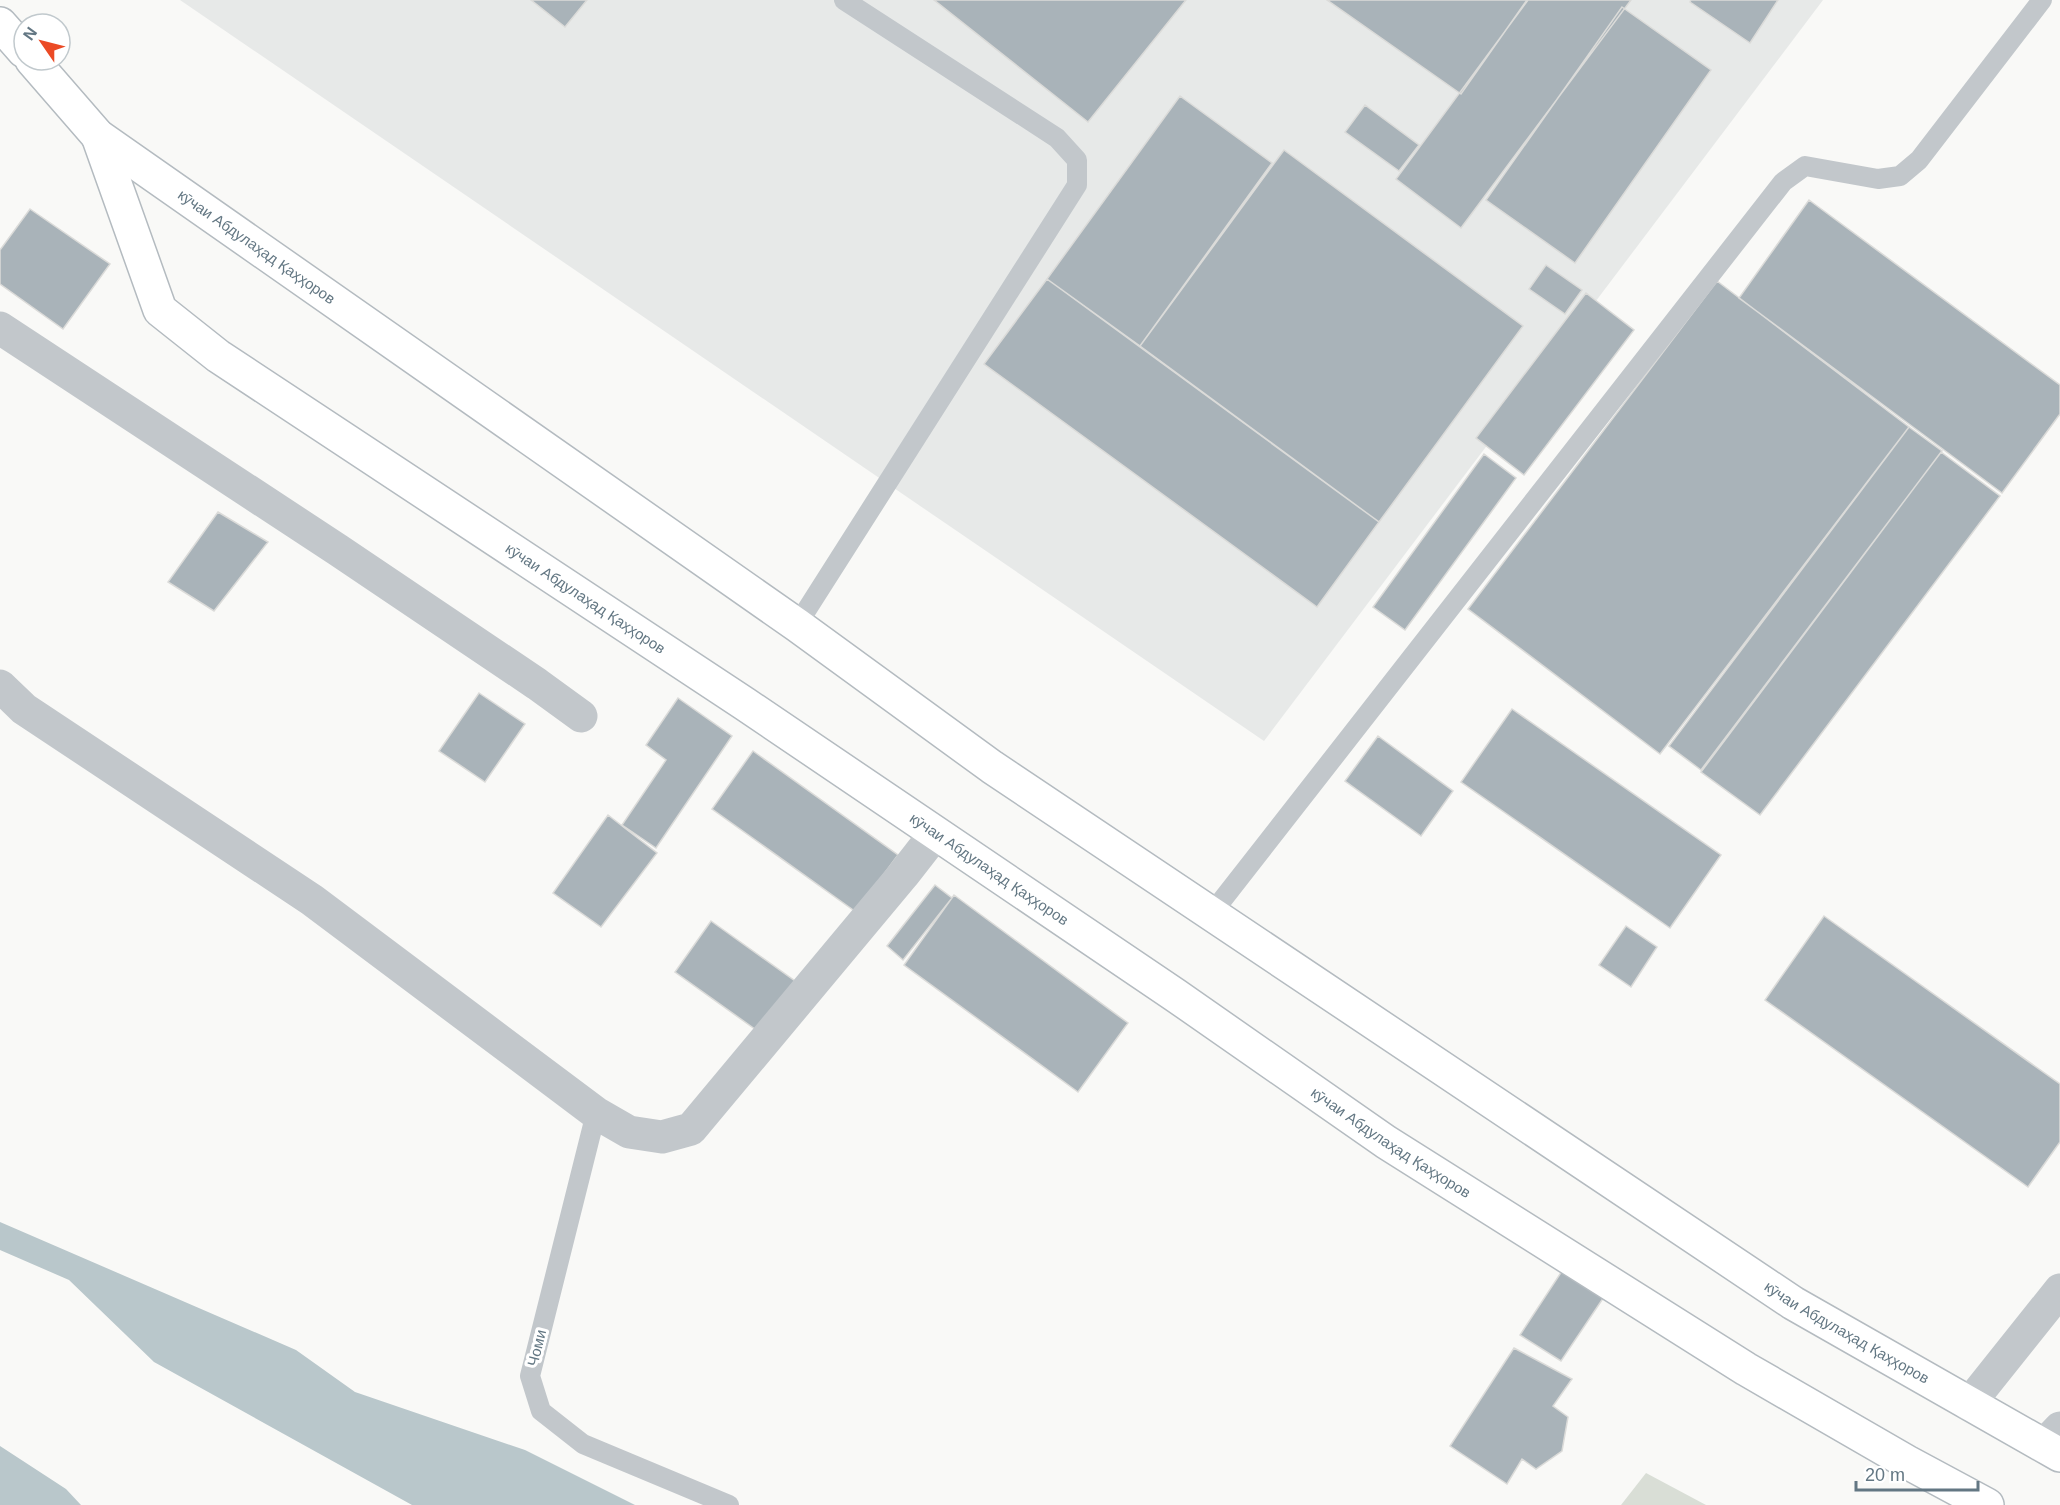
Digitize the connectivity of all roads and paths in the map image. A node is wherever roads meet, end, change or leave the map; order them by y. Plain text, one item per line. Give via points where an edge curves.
1 (844, 0) edge
2 (2042, 0) edge
3 (0, 24) edge
4 (12, 38) edge
5 (42, 72) edge
6 (98, 136) junction
7 (0, 328) edge
8 (797, 625) junction
9 (0, 686) edge
10 (582, 716) dead end
11 (935, 834) junction
12 (1212, 913) junction
13 (596, 1113) junction
14 (2060, 1290) edge
15 (1969, 1404) junction
16 (2054, 1443) edge
17 (729, 1505) edge
18 (1988, 1505) edge

1 - 8 lane via 1057,138 1077,160 1077,185
2 - 12 lane via 1919,160 1900,176 1878,178 1805,166 1783,182
3 - 4 main road
5 - 6 main road, кӯчаи Абдулаҳад Қаҳҳоров
6 - 8 main road, кӯчаи Абдулаҳад Қаҳҳоров
6 - 11 main road, кӯчаи Абдулаҳад Қаҳҳоров via 160,310 218,356
7 - 10 street via 328,543
8 - 12 main road, кӯчаи Абдулаҳад Қаҳҳоров via 992,767
9 - 13 street via 24,709 312,900
11 - 13 street via 691,1129 662,1137 629,1132
11 - 18 main road, кӯчаи Абдулаҳад Қаҳҳоров via 1386,1142 1746,1370
12 - 15 main road, кӯчаи Абдулаҳад Қаҳҳоров via 1793,1303
13 - 17 lane, Чоми via 530,1376 541,1411 583,1444
14 - 15 street
15 - 16 main road, кӯчаи Абдулаҳад Қаҳҳоров

